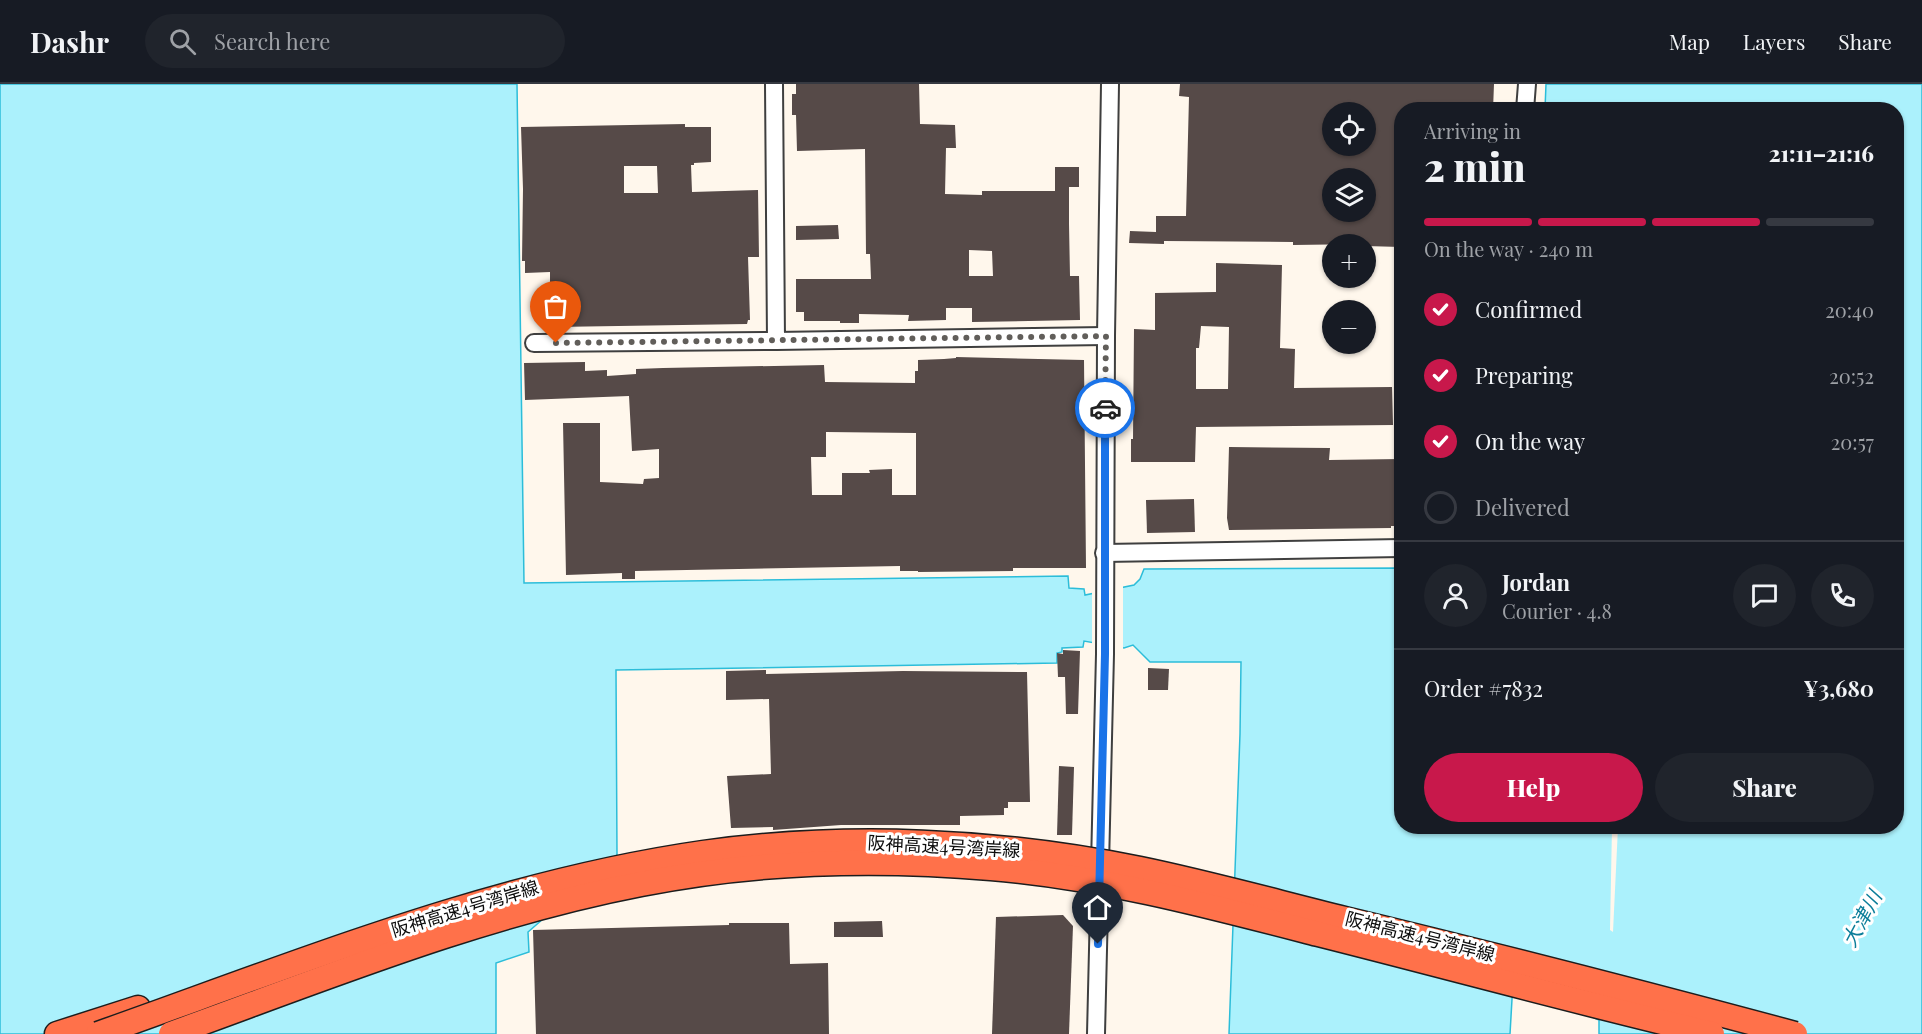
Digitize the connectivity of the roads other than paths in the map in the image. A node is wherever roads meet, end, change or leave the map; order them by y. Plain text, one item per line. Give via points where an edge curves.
1 (774, 84) edge
2 (1110, 84) edge
3 (1527, 84) edge
4 (1526, 102) edge
5 (1106, 336) junction
6 (776, 341) junction
7 (534, 344) dead end
8 (1394, 548) edge
9 (1104, 553) junction
10 (356, 942) junction
11 (57, 1034) edge
12 (99, 1034) edge
13 (171, 1034) edge
14 (1096, 1034) edge
15 (1712, 1034) edge
16 (1795, 1034) edge

1 - 6 street
2 - 5 street
3 - 4 street
5 - 6 street
5 - 9 street
6 - 7 street
8 - 9 street
9 - 14 street
10 - 11 highway, bridge via 292,958
10 - 12 highway, 阪神高速4号湾岸線, bridge
10 - 16 highway, 阪神高速4号湾岸線, bridge via 570,879 709,853 857,842 996,847 1140,869 1502,957
13 - 15 highway, 阪神高速4号湾岸線, bridge via 435,939 574,899 712,872 850,862 993,868 1130,888

